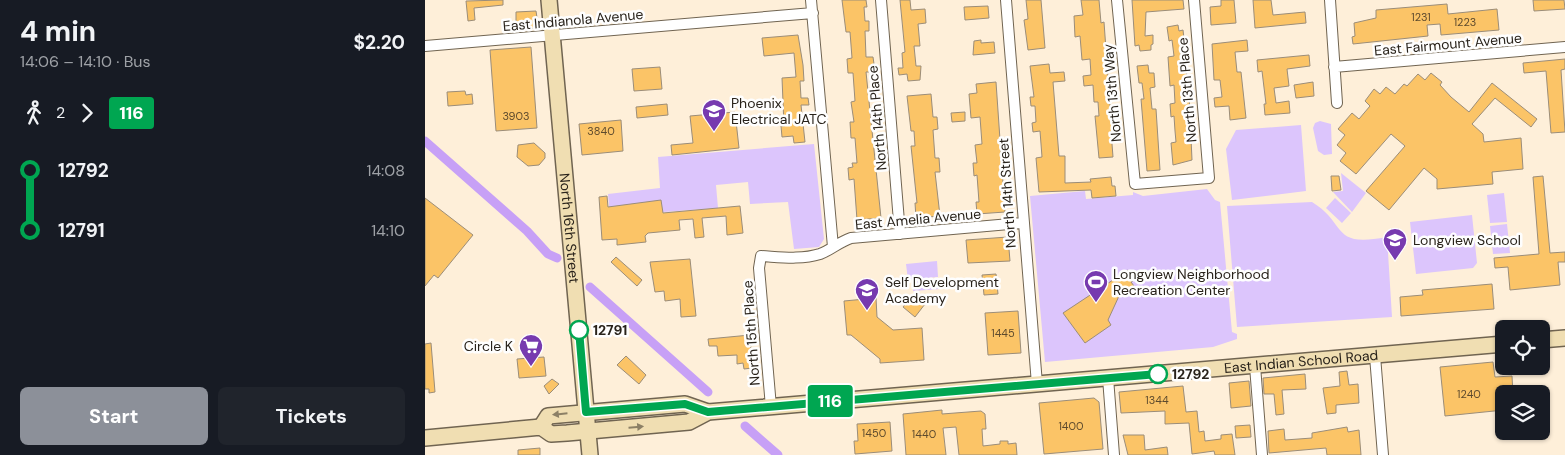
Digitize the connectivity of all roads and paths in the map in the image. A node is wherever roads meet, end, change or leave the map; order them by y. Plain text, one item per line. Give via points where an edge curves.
1 (549, 0) edge
2 (811, 0) edge
3 (881, 0) edge
4 (1006, 0) edge
5 (1117, 0) edge
6 (1194, 0) edge
7 (1330, 0) edge
8 (813, 12) junction
9 (552, 36) junction
10 (425, 46) edge
11 (1565, 47) edge
12 (1334, 67) junction
13 (1337, 103) dead end
14 (1209, 178) joint
15 (1022, 223) junction
16 (900, 234) junction
17 (833, 247) junction
18 (761, 256) joint
19 (1565, 338) edge
20 (1550, 339) edge
21 (1495, 345) edge
22 (1375, 356) junction
23 (1255, 366) junction
24 (1107, 378) junction
25 (1037, 384) junction
26 (771, 407) junction
27 (586, 412) junction
28 (708, 412) junction
29 (541, 427) junction
30 (588, 431) junction
31 (425, 438) edge
32 (590, 455) edge
33 (1114, 455) edge
34 (1262, 455) edge
35 (1383, 455) edge

1 - 9 main road, North 16th Street
2 - 8 street
3 - 16 street, North 14th Place
4 - 15 street, North 14th Street
5 - 14 street, North 13th Way via 1135,184
6 - 14 street, North 13th Place
7 - 12 street
8 - 9 street, East Indianola Avenue
8 - 17 street
9 - 10 street, East Indianola Avenue
9 - 27 main road, North 16th Street
11 - 12 street, East Fairmount Avenue
12 - 13 street
15 - 16 street, East Amelia Avenue
15 - 25 street, North 14th Street
16 - 17 street, East Amelia Avenue via 851,238
17 - 18 street, East Amelia Avenue via 819,254 799,257
18 - 26 street, North 15th Place via 759,268
19 - 20 main road
21 - 22 main road, East Indian School Road
22 - 23 main road, East Indian School Road
22 - 35 street
23 - 24 main road, East Indian School Road
23 - 34 street
24 - 25 main road, East Indian School Road
24 - 33 street
25 - 26 main road, East Indian School Road
26 - 28 main road, East Indian School Road
27 - 28 main road, East Indian School Road via 685,404
27 -> 29 main road, East Indian School Road via 548,416
27 - 30 main road, North 16th Street
30 -> 28 main road, East Indian School Road via 689,422
29 - 30 main road, East Indian School Road via 551,434
29 - 31 main road, East Indian School Road
30 - 32 main road, North 16th Street

